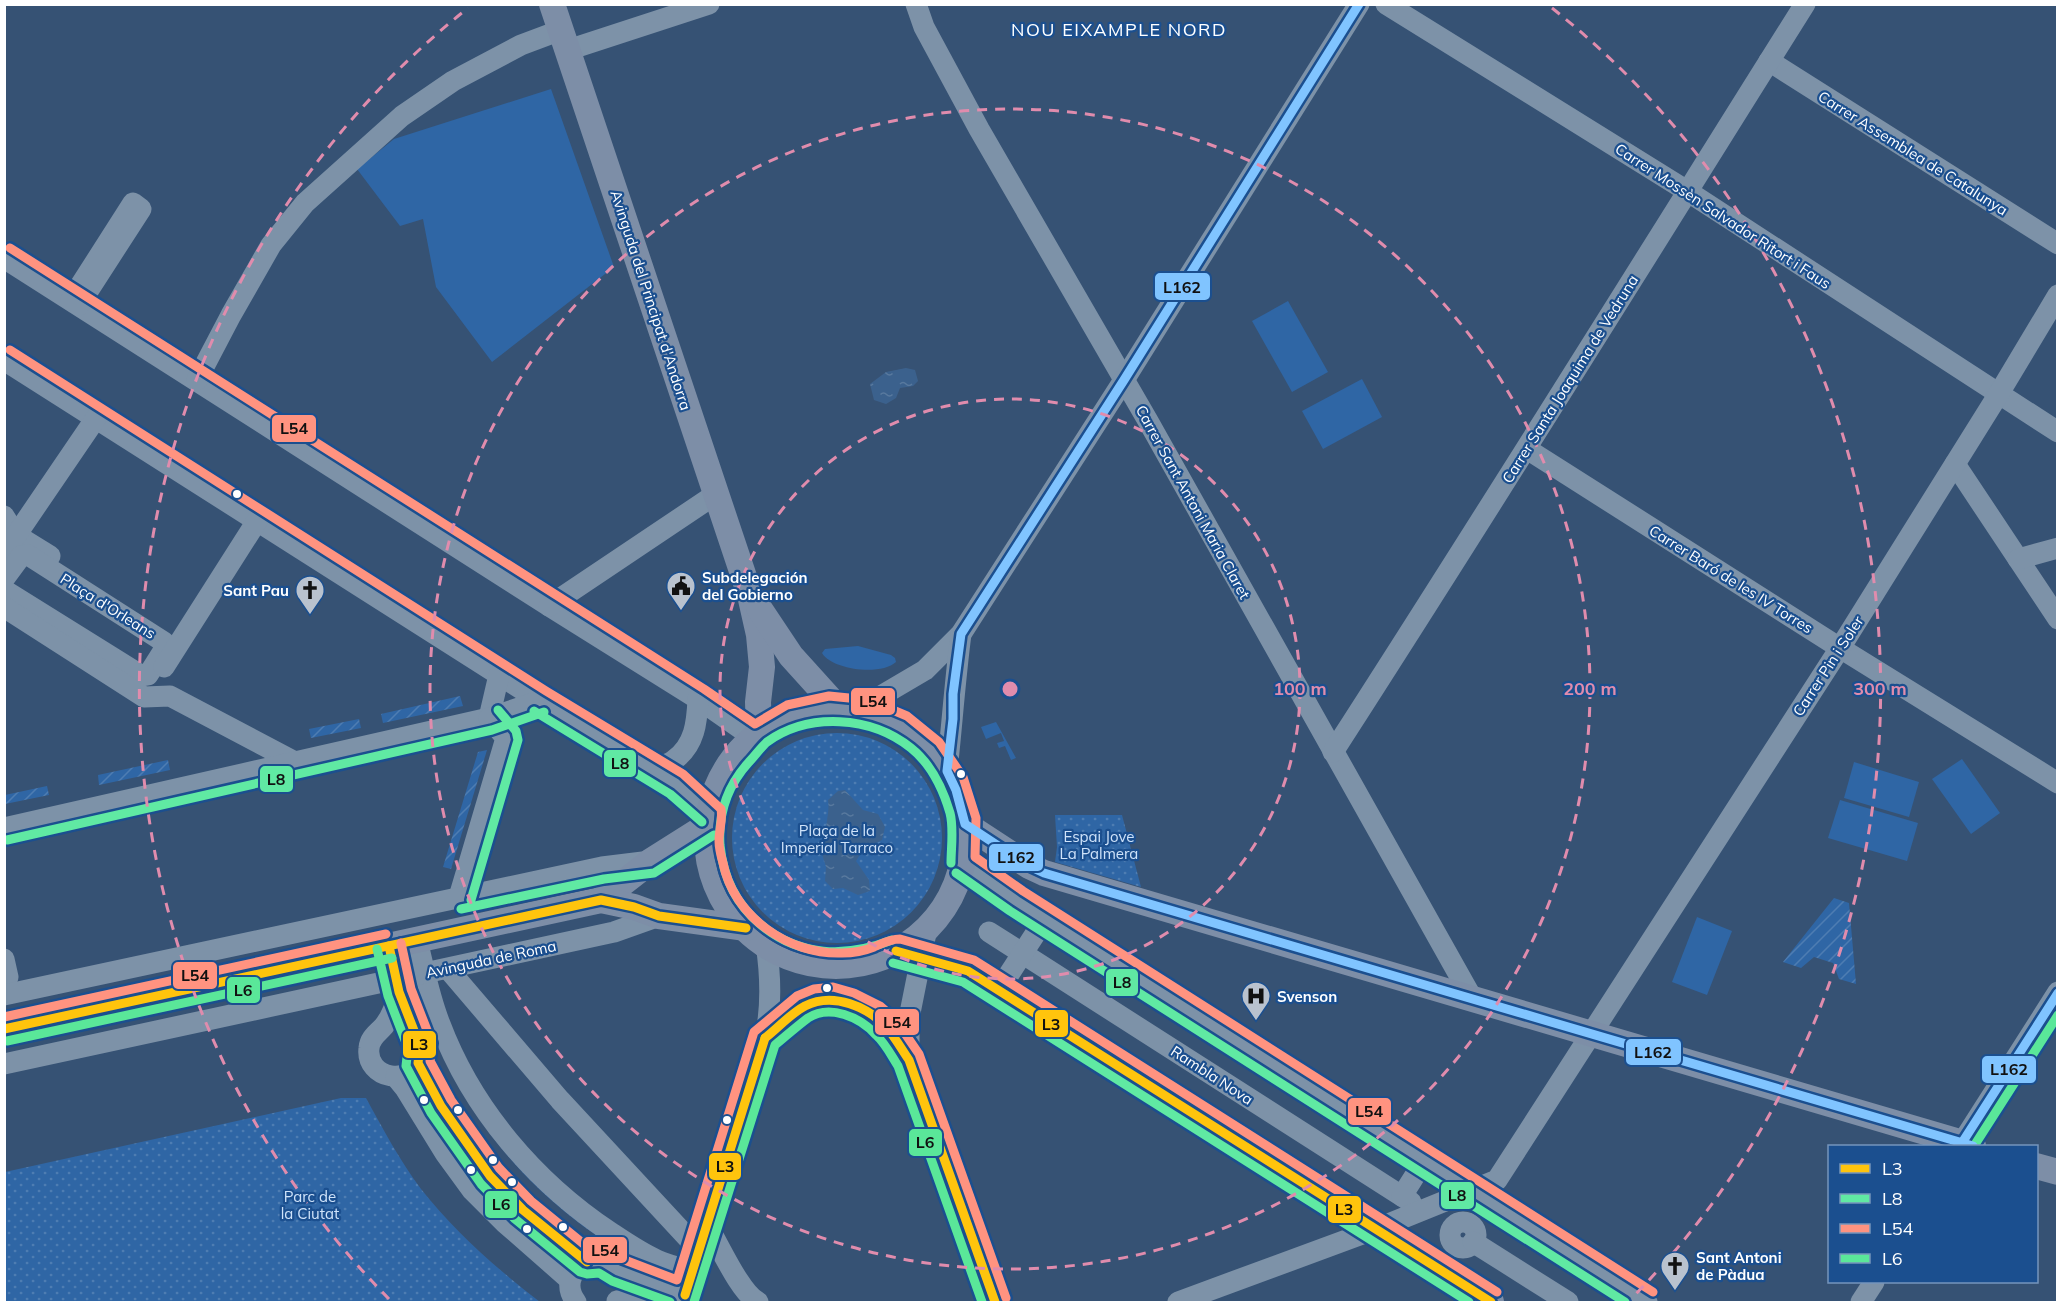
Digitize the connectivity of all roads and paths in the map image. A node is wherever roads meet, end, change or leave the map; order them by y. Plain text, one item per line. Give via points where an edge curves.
1 (552, 4) edge
2 (709, 4) edge
3 (916, 4) edge
4 (1359, 4) edge
5 (1386, 4) edge
6 (1805, 4) edge
7 (564, 40) junction
8 (1769, 61) junction
9 (1687, 191) junction
10 (2058, 244) edge
11 (4, 258) edge
12 (2058, 295) edge
13 (4, 360) edge
14 (197, 380) junction
15 (1124, 380) junction
16 (1998, 395) junction
17 (96, 418) junction
18 (2058, 432) edge
19 (1527, 449) junction
20 (1955, 464) junction
21 (716, 494) junction
22 (4, 516) edge
23 (257, 521) junction
24 (10, 544) edge
25 (2058, 548) edge
26 (2018, 559) junction
27 (4, 579) edge
28 (4, 590) edge
29 (750, 595) junction
30 (549, 606) junction
31 (4, 607) edge
32 (2058, 619) edge
33 (961, 634) junction
34 (180, 643) junction
35 (1840, 648) junction
36 (499, 675) junction
37 (144, 698) junction
38 (698, 699) junction
39 (540, 701) junction
40 (848, 709) junction
41 (489, 718) junction
42 (757, 736) junction
43 (1334, 752) junction
44 (297, 763) junction
45 (651, 769) junction
46 (947, 771) junction
47 (2058, 783) edge
48 (709, 819) junction
49 (964, 824) junction
50 (4, 828) edge
51 (651, 861) junction
52 (963, 863) junction
53 (459, 897) junction
54 (601, 900) junction
55 (659, 916) junction
56 (746, 928) junction
57 (927, 928) junction
58 (1039, 928) dead end
59 (989, 932) dead end
60 (417, 940) junction
61 (766, 944) junction
62 (389, 946) junction
63 (896, 951) junction
64 (1022, 954) junction
65 (921, 957) junction
66 (448, 969) junction
67 (425, 974) junction
68 (6, 977) edge
69 (1004, 982) dead end
70 (398, 986) junction
71 (2058, 993) edge
72 (1472, 998) junction
73 (383, 1028) junction
74 (4, 1029) edge
75 (413, 1032) junction
76 (1592, 1033) junction
77 (765, 1038) junction
78 (909, 1060) junction
79 (418, 1063) junction
80 (4, 1064) edge
81 (396, 1077) junction
82 (1965, 1145) edge
83 (2038, 1166) edge
84 (1419, 1169) dead end
85 (2058, 1172) edge
86 (1470, 1190) junction
87 (1433, 1217) dead end
88 (707, 1225) junction
89 (1376, 1228) junction
90 (699, 1250) junction
91 (587, 1262) junction
92 (616, 1270) junction
93 (692, 1271) junction
94 (570, 1280) junction
95 (1873, 1283) edge
96 (684, 1299) edge
97 (576, 1302) edge
98 (616, 1302) edge
99 (661, 1302) edge
100 (758, 1302) edge
101 (995, 1302) edge
102 (1178, 1302) edge
103 (1491, 1302) edge
104 (1568, 1302) edge
105 (1647, 1302) edge
106 (1861, 1302) edge

1 - 7 main road, Avinguda del Principat d'Andorra
2 - 7 street
3 - 15 street, Carrer Sant Antoni Maria Claret via 924,27 979,129
4 - 15 street
5 - 9 street, Carrer Mossèn Salvador Ritort i Faus
6 - 8 street, Carrer Santa Joaquima de Vedruna
7 - 14 street via 520,45 453,81 402,116 305,203 271,245
7 - 21 main road, Avinguda del Principat d'Andorra
8 - 9 street, Carrer Santa Joaquima de Vedruna
8 - 10 street, Carrer Assemblea de Catalunya
9 - 16 street, Carrer Mossèn Salvador Ritort i Faus
9 - 19 street, Carrer Santa Joaquima de Vedruna
11 - 14 street
12 - 16 street, Carrer Pin i Soler
13 - 17 street
14 - 30 street
15 - 33 street
15 - 43 street, Carrer Sant Antoni Maria Claret
16 - 18 street, Carrer Mossèn Salvador Ritort i Faus
16 - 20 street, Carrer Pin i Soler
17 - 23 street
17 - 24 street
19 - 35 street, Carrer Baró de les IV Torres
19 - 43 street, Carrer Santa Joaquima de Vedruna
20 - 26 street
20 - 35 street, Carrer Pin i Soler
21 - 29 main road, Avinguda del Principat d'Andorra
21 - 30 street
22 - 24 street
23 - 34 street
23 - 36 street
24 - 34 street, Plaça d'Orleans via 103,589
25 - 26 street
26 - 32 street
27 - 28 street, Plaça d'Orleans via 21,556 28,555 164,642 165,648 148,675 142,676
29 - 40 main road, Avinguda del Principat d'Andorra via 791,656
29 - 42 main road, Avinguda del Principat d'Andorra via 762,668
30 - 38 street
31 - 37 street
33 - 40 street via 925,670
33 - 46 street
34 - 37 street
35 - 47 street, Carrer Baró de les IV Torres
35 - 76 street, Carrer Pin i Soler
36 - 39 street
36 - 41 street
37 - 44 street via 170,696
38 - 42 street
38 - 45 street via 697,725 688,744 673,761
39 - 41 street
39 - 45 street
40 - 42 main road via 792,716
40 - 46 main road via 888,719 909,731
41 - 44 street
41 - 53 street via 506,738
42 - 48 main road via 723,776
43 - 72 street, Carrer Sant Antoni Maria Claret
44 - 50 street
45 - 48 street via 677,784
46 - 49 main road via 961,803
48 - 51 main road, Avinguda de Roma
48 - 56 main road via 709,854 715,881
49 - 52 main road
49 - 72 main road via 1044,873
51 - 53 street, Avinguda de Roma via 602,867
51 - 54 main road, Avinguda de Roma
52 - 57 main road via 950,897
52 - 86 street via 1016,901
53 - 68 street, Avinguda de Roma
54 - 55 main road, Avinguda de Roma
54 - 60 main road, Avinguda de Roma
55 - 56 main road, Avinguda de Roma
55 - 66 street, Avinguda de Roma via 614,932
56 - 61 main road
57 - 63 main road
57 - 65 street
58 - 64 street
59 - 64 street, Rambla Nova
60 - 62 main road, Avinguda de Roma
60 - 67 street
61 - 63 main road via 792,957 827,965 856,964
61 - 77 street via 771,1010
62 - 70 street
62 - 74 main road, Avinguda de Roma
63 - 65 main road
64 - 69 street
64 - 84 street, Rambla Nova via 1406,1199
65 - 78 street via 909,1018
65 - 89 main road via 968,970
66 - 67 street, Avinguda de Roma
66 - 90 street via 560,1100
67 - 70 street, Avinguda de Roma
67 - 93 street via 440,1025 471,1088 522,1157 584,1215 657,1260
70 - 73 street via 394,1010
70 - 75 street
70 - 80 street, Avinguda de Roma
71 - 82 street
72 - 76 main road
73 - 75 street via 399,1025
73 - 81 street via 371,1040 369,1057 379,1072
75 - 79 street via 420,1046
76 - 82 main road
76 - 86 street, Carrer Pin i Soler via 1497,1180
77 - 78 street via 803,1007 832,999 872,1015 886,1027
77 - 88 street
78 - 101 street
79 - 81 street via 405,1075
79 - 91 street via 441,1106 490,1176 523,1210
81 - 94 street via 444,1154 472,1190
83 - 85 main road
86 - 89 street
86 - 105 street
87 - 104 street via 1452,1228 1458,1223 1470,1224 1476,1235 1473,1242
88 - 90 street
88 - 100 street via 742,1285
89 - 102 street
89 - 103 main road
90 - 93 street
91 - 92 street via 602,1261
91 - 94 street
92 - 96 street
92 - 98 street via 622,1284
93 - 96 street
94 - 97 street
95 - 106 street
98 - 99 street via 639,1298

